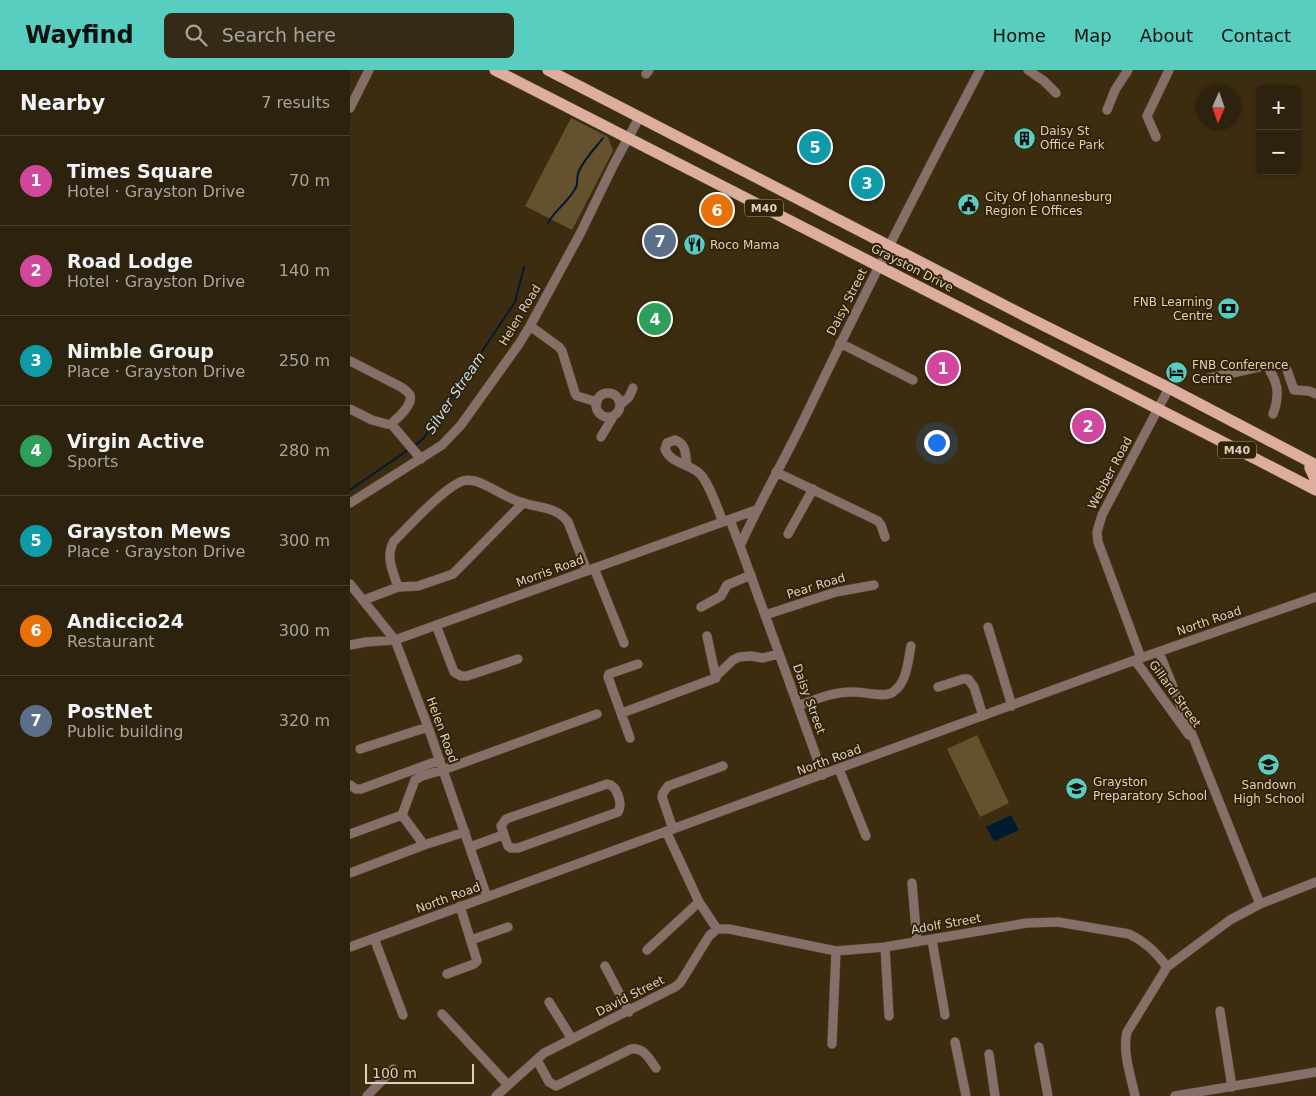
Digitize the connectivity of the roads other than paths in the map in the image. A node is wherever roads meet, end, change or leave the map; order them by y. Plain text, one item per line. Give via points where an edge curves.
1 (369, 70) edge
2 (495, 70) edge
3 (548, 70) edge
4 (980, 70) edge
5 (1028, 70) edge
6 (1128, 70) edge
7 (1169, 70) edge
8 (1056, 93) dead end
9 (350, 108) edge
10 (1107, 110) dead end
11 (640, 118) junction
12 (1156, 138) dead end
13 (628, 140) junction
14 (890, 246) junction
15 (879, 266) junction
16 (530, 326) junction
17 (840, 343) junction
18 (350, 361) edge
19 (1260, 367) dead end
20 (1287, 370) dead end
21 (1270, 371) dead end
22 (1210, 378) dead end
23 (913, 380) dead end
24 (633, 388) dead end
25 (1169, 388) junction
26 (1316, 394) edge
27 (597, 402) junction
28 (620, 405) junction
29 (350, 409) edge
30 (1158, 409) junction
31 (1273, 414) dead end
32 (614, 415) junction
33 (391, 424) junction
34 (602, 437) dead end
35 (419, 456) junction
36 (1313, 464) edge
37 (687, 465) dead end
38 (776, 472) junction
39 (1316, 481) edge
40 (812, 489) junction
41 (1316, 490) edge
42 (350, 503) edge
43 (523, 503) junction
44 (756, 510) junction
45 (727, 521) junction
46 (788, 534) dead end
47 (885, 537) dead end
48 (740, 546) junction
49 (591, 570) junction
50 (751, 575) junction
51 (350, 584) edge
52 (874, 585) dead end
53 (398, 587) junction
54 (1316, 597) edge
55 (364, 600) junction
56 (701, 607) dead end
57 (765, 615) junction
58 (436, 625) junction
59 (988, 626) dead end
60 (707, 636) dead end
61 (395, 640) junction
62 (624, 643) dead end
63 (350, 645) edge
64 (911, 646) dead end
65 (1159, 652) junction
66 (779, 654) junction
67 (518, 659) dead end
68 (1138, 659) junction
69 (638, 664) dead end
70 (716, 678) junction
71 (938, 687) dead end
72 (798, 706) junction
73 (1012, 706) junction
74 (622, 713) junction
75 (597, 714) dead end
76 (983, 716) junction
77 (428, 727) junction
78 (630, 738) dead end
79 (1196, 743) junction
80 (360, 749) dead end
81 (440, 760) junction
82 (723, 766) dead end
83 (839, 769) junction
84 (443, 770) junction
85 (823, 775) junction
86 (350, 785) edge
87 (402, 816) junction
88 (670, 830) junction
89 (465, 832) junction
90 (350, 834) edge
91 (503, 835) junction
92 (866, 836) dead end
93 (424, 845) junction
94 (470, 847) junction
95 (350, 873) edge
96 (1316, 882) edge
97 (912, 883) dead end
98 (487, 897) junction
99 (699, 902) junction
100 (1260, 904) junction
101 (460, 906) junction
102 (508, 927) dead end
103 (717, 928) junction
104 (374, 938) junction
105 (470, 940) junction
106 (932, 940) junction
107 (917, 942) junction
108 (350, 947) edge
109 (885, 947) junction
110 (647, 950) dead end
111 (836, 951) junction
112 (605, 966) dead end
113 (1167, 966) junction
114 (447, 974) dead end
115 (548, 1002) dead end
116 (1220, 1011) dead end
117 (629, 1012) junction
118 (402, 1014) dead end
119 (442, 1014) dead end
120 (945, 1015) dead end
121 (889, 1016) dead end
122 (572, 1039) junction
123 (955, 1042) dead end
124 (832, 1044) dead end
125 (1039, 1048) dead end
126 (990, 1054) dead end
127 (537, 1060) junction
128 (656, 1068) dead end
129 (392, 1069) dead end
130 (1316, 1072) edge
131 (508, 1085) junction
132 (1232, 1087) junction
133 (1222, 1092) edge
134 (367, 1096) edge
135 (496, 1096) edge
136 (966, 1096) edge
137 (995, 1096) edge
138 (1048, 1096) edge
139 (1135, 1096) edge
140 (1175, 1096) edge

1 - 9 street
2 - 13 main road, Grayston Drive / M40
3 - 11 main road, Grayston Drive / M40
4 - 14 street, Daisy Street
5 - 8 street
6 - 10 street
7 - 12 street via 1146,116
11 - 13 street, Helen Road
11 - 14 main road, Grayston Drive / M40
13 - 15 main road, Grayston Drive / M40
13 - 16 street, Helen Road
14 - 15 street, Daisy Street
14 - 25 main road, Grayston Drive / M40
15 - 17 street, Daisy Street
15 - 30 main road, Grayston Drive / M40
16 - 27 street via 559,346 577,396
16 - 35 street, Helen Road via 449,440
17 - 23 street
17 - 38 street, Daisy Street
18 - 33 street via 408,393 408,403
19 - 22 street
20 - 26 street via 1294,390
21 - 31 street via 1278,402
24 - 28 street
25 - 30 street, Webber Road
25 - 36 main road, Grayston Drive / M40
27 - 28 street via 600,396 610,393 618,398
27 - 32 street via 601,414
28 - 32 street
29 - 33 street via 372,420
30 - 41 main road, Grayston Drive / M40
30 - 68 street, Webber Road via 1102,515 1097,532
32 - 34 street
33 - 35 street
35 - 42 street, Helen Road
36 - 39 main road via 1310,468
37 - 45 street, Daisy Street via 703,477
38 - 40 street
38 - 44 street, Daisy Street
40 - 46 street
40 - 47 street via 878,521
43 - 49 street via 565,518
43 - 53 street via 453,574 418,586
43 - 53 street via 473,481 458,483 436,500 392,546 390,558
44 - 45 street, Morris Road
44 - 48 street, Daisy Street
45 - 48 street, Daisy Street
45 - 49 street, Morris Road
48 - 50 street, Daisy Street
49 - 58 street, Morris Road
49 - 62 street
50 - 56 street via 727,585 721,596
50 - 57 street, Daisy Street
51 - 55 street, Helen Road
52 - 57 street, Pear Road via 836,592
53 - 55 street
54 - 65 street, North Road
55 - 61 street, Helen Road
57 - 66 street, Daisy Street
58 - 61 street, Morris Road
58 - 67 street via 458,675 467,676
59 - 73 street
60 - 70 street
61 - 63 street, Morris Road
61 - 77 street, Helen Road
64 - 72 street via 906,673 894,692 887,695 833,694
65 - 68 street, North Road
65 - 79 street, Gillard Street
66 - 70 street via 763,658 739,657
66 - 72 street, Daisy Street
68 - 73 street, North Road
68 - 79 street, Gillard Street
69 - 74 street via 609,674 608,680
70 - 74 street
71 - 76 street via 968,679 974,687
72 - 85 street, Daisy Street
73 - 76 street, North Road
74 - 78 street
75 - 84 street
76 - 83 street, North Road
77 - 80 street
77 - 81 street, Helen Road
79 - 100 street, Gillard Street
81 - 84 street, Helen Road
81 - 86 street via 361,789
82 - 88 street via 668,786 662,797
83 - 85 street, North Road
83 - 92 street
84 - 87 street via 415,780
84 - 89 street, Helen Road
85 - 88 street, North Road
87 - 90 street
87 - 93 street
88 - 98 street, North Road
88 - 99 street
89 - 93 street
89 - 94 street, Helen Road
91 - 91 street via 501,826 506,819 602,784 614,787 620,804 614,815 518,848 508,846
91 - 94 street
93 - 95 street
94 - 98 street, Helen Road
96 - 100 street
97 - 107 street
98 - 101 street, North Road
99 - 103 street
99 - 110 street
100 - 113 street via 1230,920
101 - 104 street, North Road
101 - 105 street
102 - 105 street
103 - 111 street, Adolf Street
103 - 117 street, David Street via 680,983
104 - 108 street, North Road
104 - 118 street
105 - 114 street via 476,963
106 - 107 street, Adolf Street
106 - 113 street, Adolf Street via 1050,921 1129,934
106 - 120 street
107 - 109 street, Adolf Street
109 - 111 street, Adolf Street
109 - 121 street
111 - 124 street
112 - 117 street
113 - 139 street via 1125,1039
115 - 122 street
116 - 132 street
117 - 122 street, David Street
119 - 131 street
122 - 127 street, David Street
123 - 136 street
125 - 138 street
126 - 137 street
127 - 128 street via 549,1082 556,1086 636,1048 642,1050
127 - 131 street, David Street
129 - 134 street
130 - 132 street
131 - 135 street, David Street
132 - 133 street
133 - 140 street

